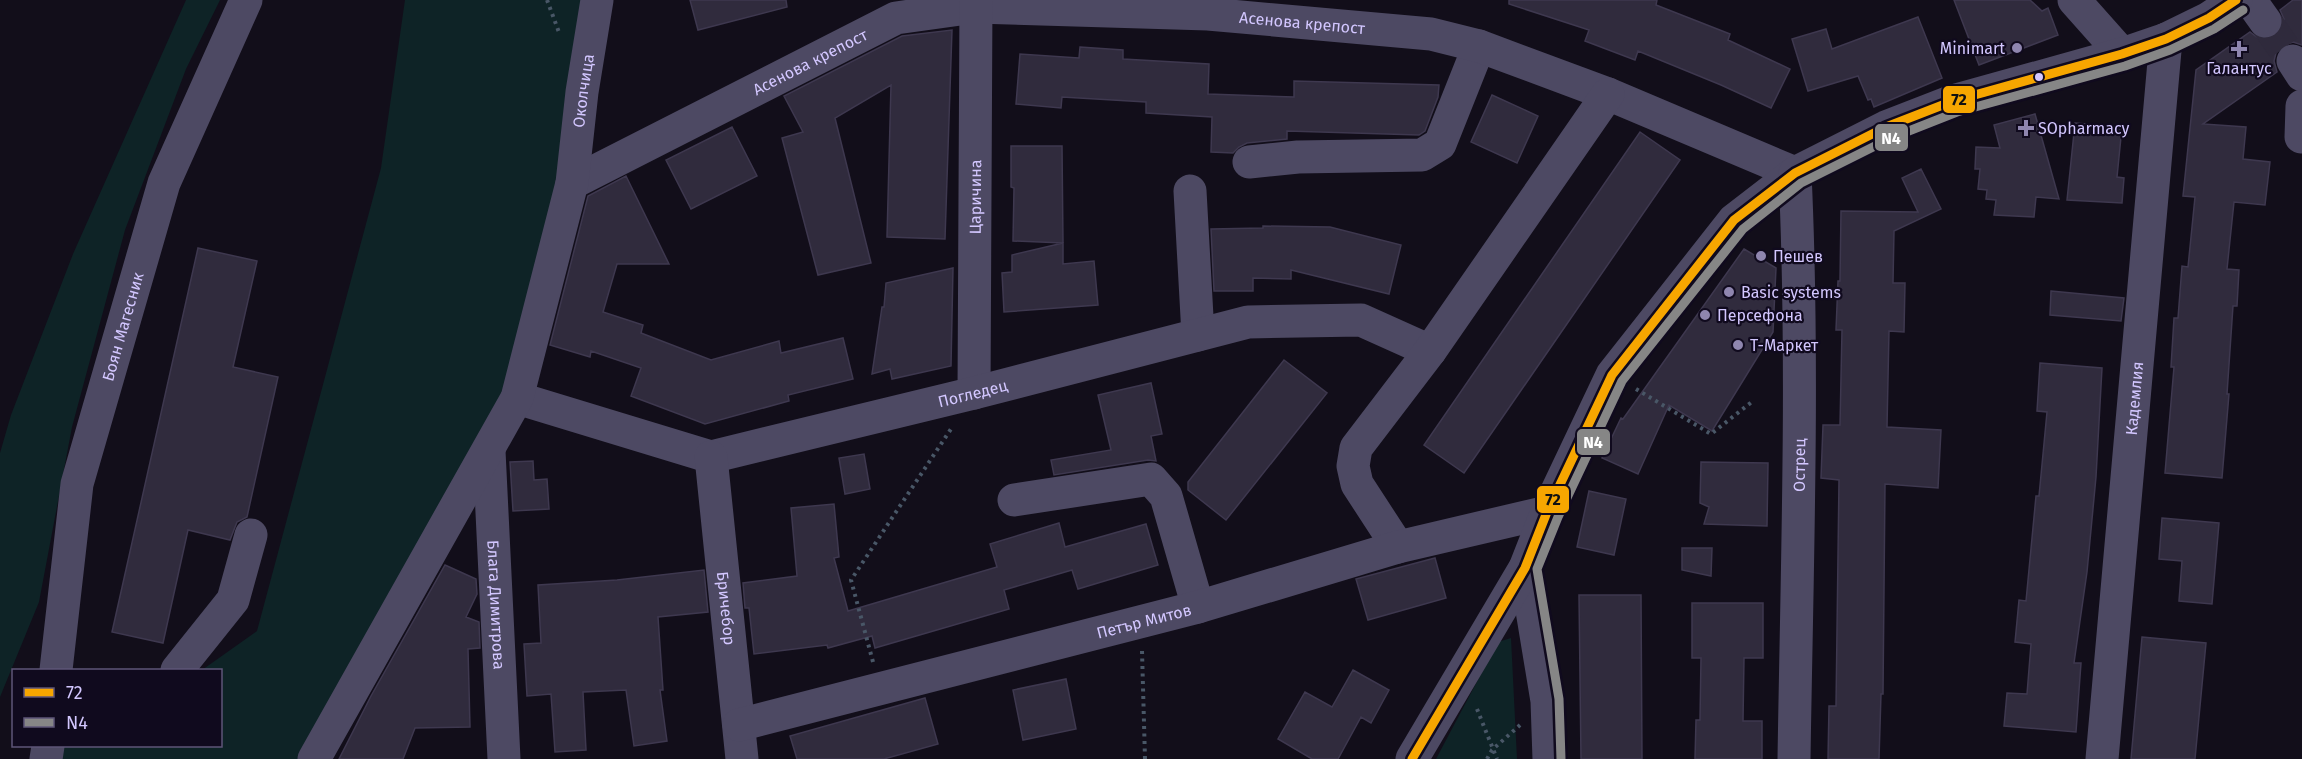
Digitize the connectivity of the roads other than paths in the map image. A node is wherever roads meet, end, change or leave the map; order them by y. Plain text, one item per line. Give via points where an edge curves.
1 (246, 0) edge
2 (597, 0) edge
3 (2074, 0) edge
4 (2236, 0) edge
5 (975, 4) edge
6 (2166, 39) junction
7 (1479, 46) junction
8 (2122, 54) junction
9 (1608, 94) junction
10 (2302, 106) edge
11 (2301, 137) edge
12 (1249, 162) dead end
13 (1795, 172) junction
14 (572, 183) junction
15 (1190, 191) dead end
16 (1198, 335) junction
17 (1430, 351) junction
18 (974, 393) junction
19 (517, 398) junction
20 (489, 451) junction
21 (711, 457) junction
22 (1014, 500) dead end
23 (1548, 512) junction
24 (251, 535) dead end
25 (1398, 547) junction
26 (1525, 568) junction
27 (1198, 607) junction
28 (56, 669) edge
29 (178, 669) edge
30 (739, 725) junction
31 (314, 759) edge
32 (504, 759) edge
33 (742, 759) edge
34 (1412, 759) edge
35 (1549, 759) edge
36 (1794, 759) edge
37 (2102, 759) edge

1 - 28 street, Боян Магесник via 164,183 80,473
2 - 14 street, Околчица
3 - 8 street
4 - 6 street
5 - 7 street, Асенова крепост via 1208,14 1431,34
5 - 14 street, Асенова крепост via 896,18
5 - 18 street, Царичина
6 - 8 street
6 - 37 street, Кадемлия
7 - 9 street, Асенова крепост
7 - 12 street via 1440,144 1422,155
8 - 13 street via 1953,100 1886,127
9 - 13 street, Асенова крепост
9 - 17 street
10 - 11 street
13 - 23 street via 1734,220 1612,375
13 - 36 street, Острец via 1798,404
14 - 19 street
15 - 16 street
16 - 17 street, Погледец via 1248,322 1361,320
16 - 18 street, Погледец
17 - 25 street via 1356,448 1353,466 1357,484
18 - 21 street, Погледец
19 - 20 street
19 - 21 street
20 - 31 street
20 - 32 street, Блага Димитрова
21 - 30 street, Бричебор
22 - 27 street via 1150,479 1166,496
23 - 25 street, Петър Митов
23 - 26 street
24 - 29 street via 233,600
25 - 27 street, Петър Митов
26 - 34 street
26 - 35 street via 1547,701
27 - 30 street, Петър Митов
30 - 33 street, Бричебор

